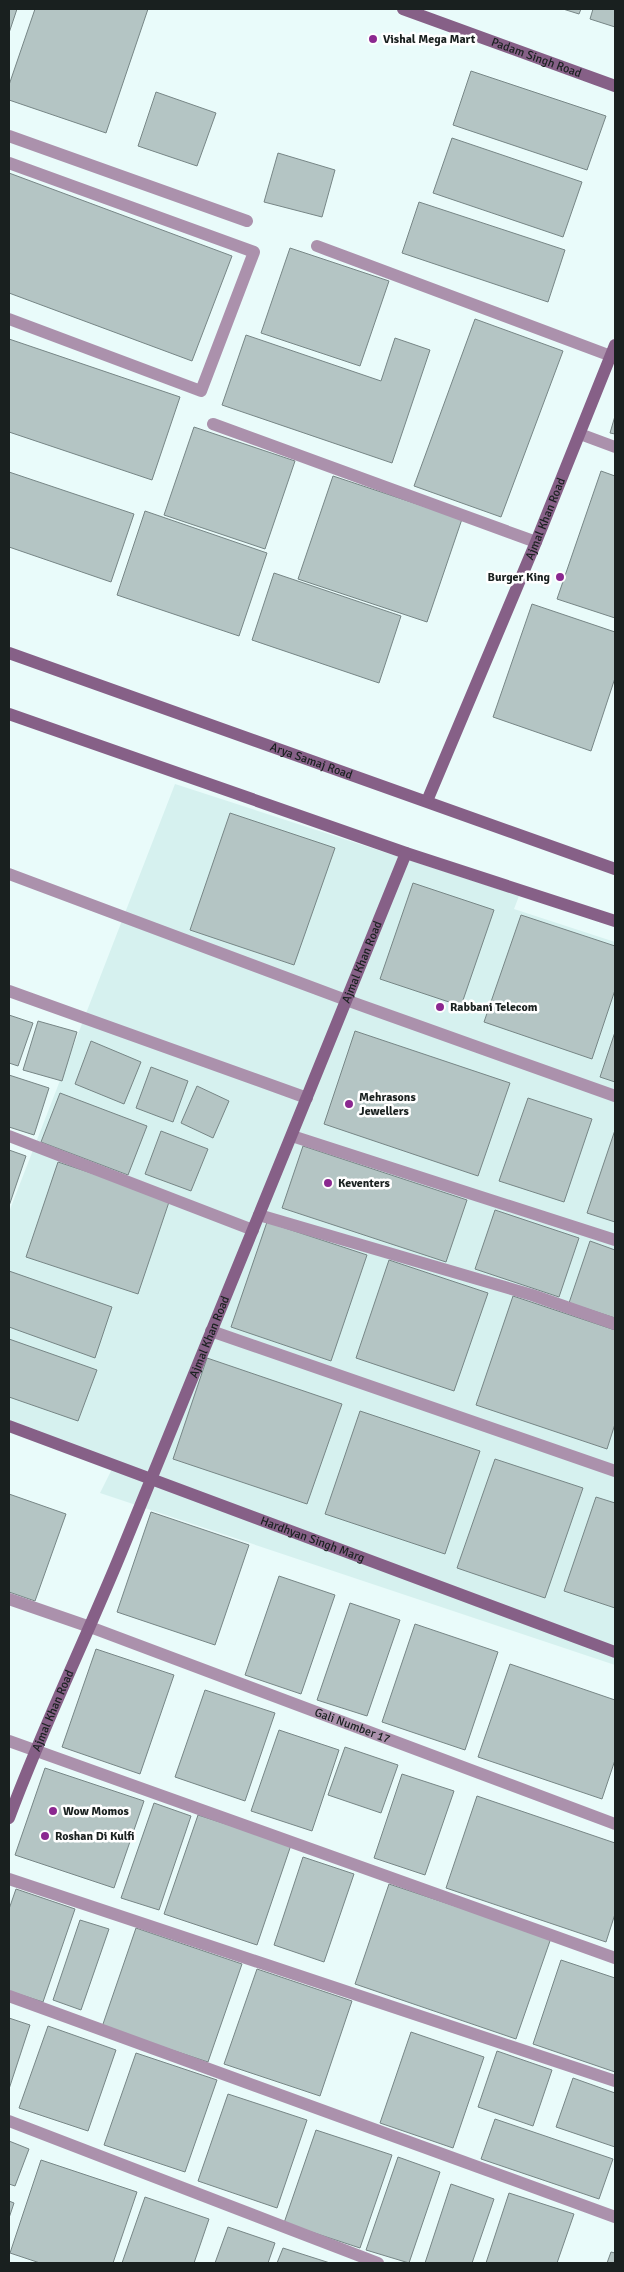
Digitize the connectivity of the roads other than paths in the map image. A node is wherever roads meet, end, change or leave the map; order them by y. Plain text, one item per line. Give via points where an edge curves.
1 (403, 9) edge
2 (615, 86) edge
3 (9, 136) edge
4 (9, 163) edge
5 (247, 222) dead end
6 (317, 246) dead end
7 (9, 319) edge
8 (613, 351) edge
9 (213, 424) dead end
10 (580, 434) junction
11 (615, 446) edge
12 (536, 542) junction
13 (9, 653) edge
14 (9, 714) edge
15 (427, 801) junction
16 (406, 853) junction
17 (615, 869) edge
18 (9, 874) edge
19 (615, 921) edge
20 (9, 991) edge
21 (346, 1000) junction
22 (615, 1096) edge
23 (307, 1098) junction
24 (9, 1136) edge
25 (292, 1136) junction
26 (259, 1215) junction
27 (253, 1230) junction
28 (615, 1240) edge
29 (615, 1324) edge
30 (212, 1331) junction
31 (9, 1426) edge
32 (615, 1471) edge
33 (151, 1480) junction
34 (9, 1599) edge
35 (90, 1627) junction
36 (615, 1652) edge
37 (9, 1741) edge
38 (34, 1750) junction
39 (9, 1818) edge
40 (615, 1824) edge
41 (9, 1879) edge
42 (615, 1958) edge
43 (9, 1996) edge
44 (615, 2081) edge
45 (9, 2121) edge
46 (615, 2216) edge
47 (378, 2263) edge

1 - 2 street, Padam Singh Road
3 - 5 street
4 - 7 street via 254,252 201,391
6 - 8 street
8 - 10 street, Ajmal Khan Road
9 - 12 street
10 - 11 street
10 - 12 street, Ajmal Khan Road
12 - 15 street, Ajmal Khan Road
13 - 15 street, Arya Samaj Road
14 - 16 street
15 - 17 street, Arya Samaj Road
16 - 19 street
16 - 21 street, Ajmal Khan Road
18 - 21 street
20 - 23 street
21 - 22 street
21 - 23 street, Ajmal Khan Road
23 - 25 street, Ajmal Khan Road
24 - 27 street
25 - 26 street, Ajmal Khan Road
25 - 28 street
26 - 27 street, Ajmal Khan Road
26 - 29 street
27 - 30 street, Ajmal Khan Road
30 - 32 street
30 - 33 street, Ajmal Khan Road
31 - 33 street, Hardhyan Singh Marg
33 - 35 street, Ajmal Khan Road
33 - 36 street, Hardhyan Singh Marg
34 - 35 street, Gali Number 17
35 - 38 street, Ajmal Khan Road
35 - 40 street, Gali Number 17
37 - 38 street
38 - 39 street, Ajmal Khan Road
38 - 42 street
41 - 44 street
43 - 46 street
45 - 47 street

